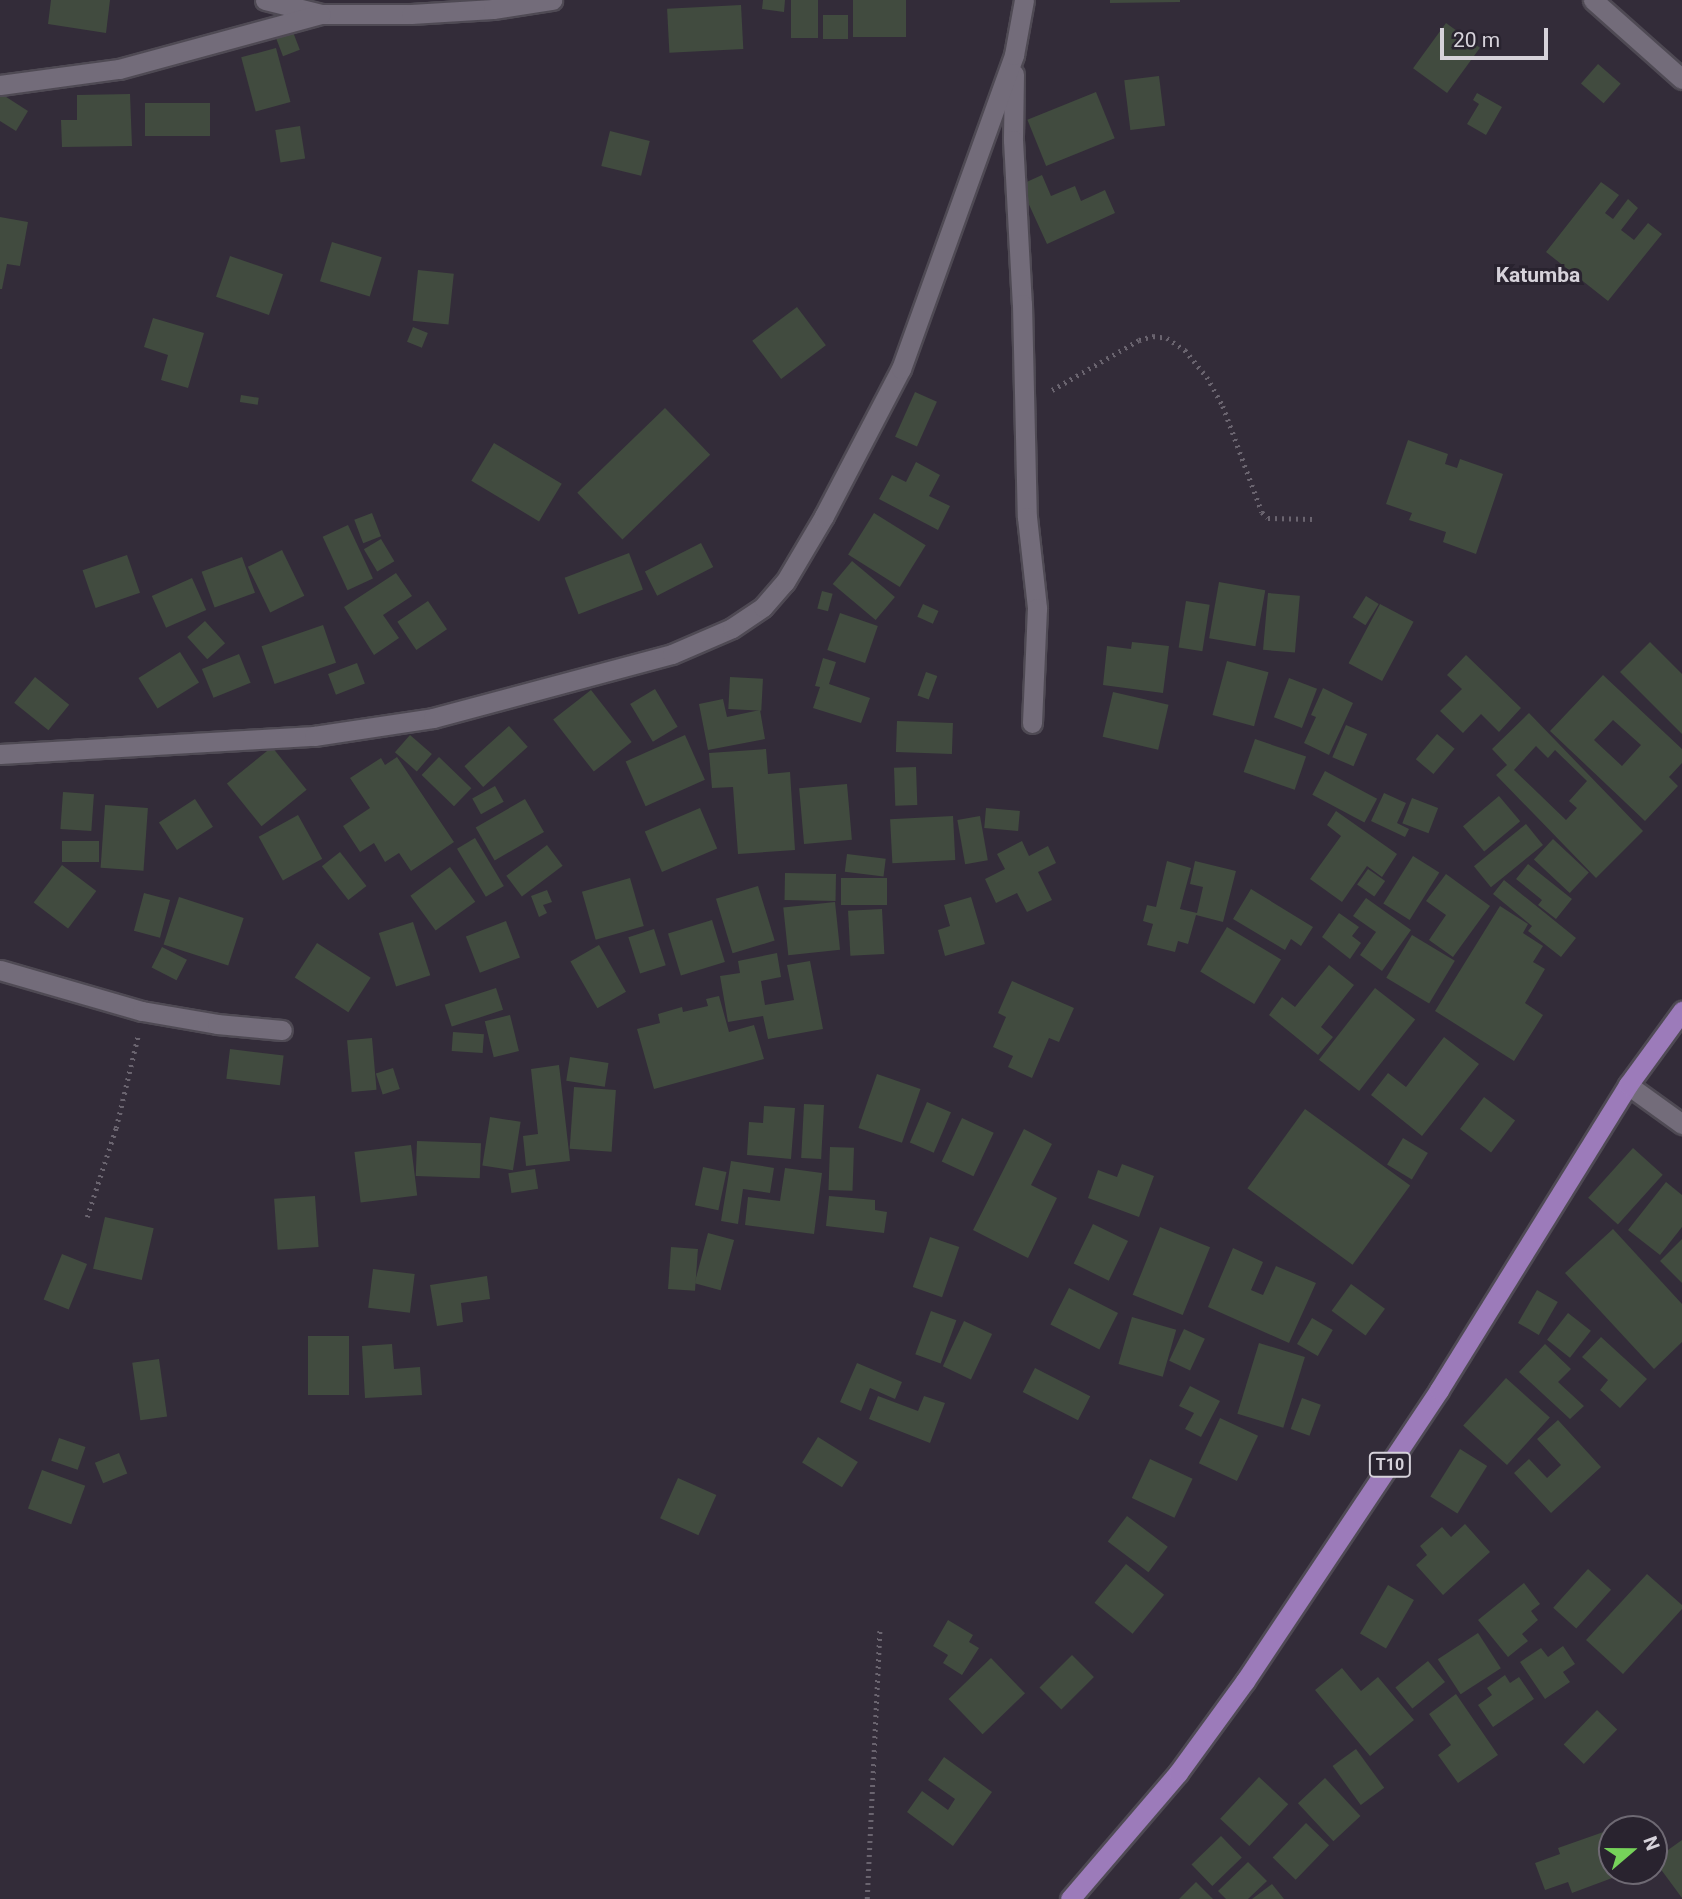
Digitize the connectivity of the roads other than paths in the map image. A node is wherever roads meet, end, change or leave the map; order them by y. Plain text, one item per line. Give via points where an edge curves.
1 (265, 0) edge
2 (552, 0) edge
3 (1024, 0) edge
4 (1593, 0) edge
5 (321, 14) junction
6 (1014, 55) junction
7 (1682, 79) edge
8 (0, 85) edge
9 (1032, 723) dead end
10 (0, 754) edge
11 (0, 970) edge
12 (1682, 1011) edge
13 (282, 1030) dead end
14 (1628, 1085) junction
15 (1682, 1124) edge
16 (1070, 1899) edge

1 - 5 street
2 - 5 street via 479,10
3 - 6 street
4 - 7 street
5 - 8 street via 119,69
6 - 9 street via 1027,517 1037,619
6 - 10 street via 901,369 785,582 762,607 732,628 672,654 433,718 301,737
11 - 13 street via 142,1011
12 - 14 highway, T10
14 - 15 street
14 - 16 highway, T10 via 1439,1390 1245,1681 1178,1773

